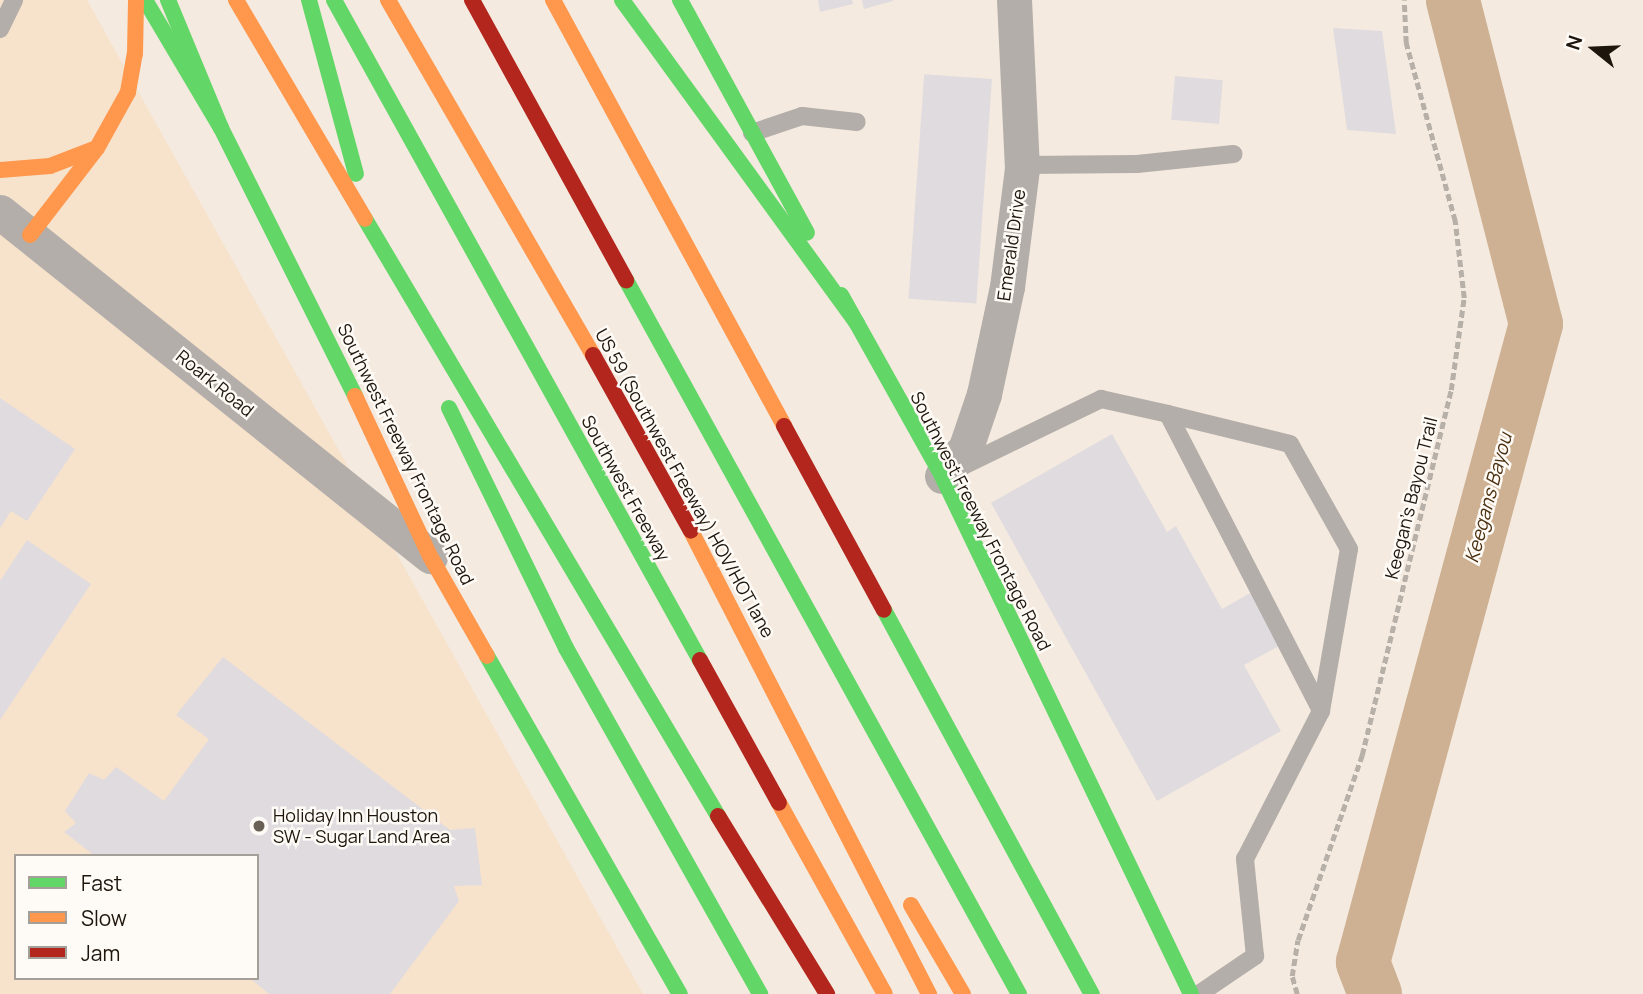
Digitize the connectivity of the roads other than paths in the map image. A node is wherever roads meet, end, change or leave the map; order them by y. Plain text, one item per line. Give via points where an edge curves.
1 (14, 0) edge
2 (136, 0) edge
3 (145, 0) edge
4 (168, 0) edge
5 (236, 0) edge
6 (309, 0) edge
7 (334, 0) edge
8 (388, 0) edge
9 (472, 0) edge
10 (553, 0) edge
11 (621, 0) edge
12 (1014, 0) edge
13 (684, 1) edge
14 (0, 29) edge
15 (858, 122) dead end
16 (221, 128) junction
17 (752, 133) junction
18 (97, 148) junction
19 (1233, 154) dead end
20 (1022, 164) junction
21 (0, 170) edge
22 (0, 212) edge
23 (30, 234) junction
24 (857, 324) junction
25 (416, 340) dead end
26 (439, 389) dead end
27 (1168, 414) junction
28 (942, 476) junction
29 (430, 556) junction
30 (759, 659) junction
31 (1321, 711) junction
32 (831, 764) dead end
33 (906, 895) dead end
34 (680, 994) edge
35 (760, 994) edge
36 (827, 994) edge
37 (885, 994) edge
38 (929, 994) edge
39 (962, 994) edge
40 (1019, 994) edge
41 (1092, 994) edge
42 (1191, 994) edge
43 (1199, 994) edge

1 - 14 lane
2 - 18 main road via 135,54 128,92
3 - 16 main road, Southwest Freeway Frontage Road
4 - 16 main road
5 - 36 main road via 657,716
6 - 25 main road via 330,92
7 - 37 main road, Southwest Freeway
8 - 30 main road, US 59 (Southwest Freeway) HOV/HOT lane via 655,462
9 - 40 main road
10 - 41 main road
11 - 24 main road
12 - 20 street, Emerald Drive
13 - 17 main road, Southwest Freeway Frontage Road
15 - 17 lane via 802,116
16 - 29 main road, Southwest Freeway Frontage Road via 310,298
17 - 24 main road, Southwest Freeway Frontage Road
18 - 21 main road via 50,166
18 - 23 main road
19 - 20 lane via 1137,164
20 - 28 street, Emerald Drive via 1007,287 984,394 966,447
22 - 23 street, Roark Road
23 - 29 street, Roark Road
24 - 28 main road, Southwest Freeway Frontage Road
26 - 35 main road via 566,648
27 - 28 lane via 1101,399
27 - 31 lane
27 - 31 lane via 1290,444 1349,549
28 - 42 main road, Southwest Freeway Frontage Road
29 - 34 main road, Southwest Freeway Frontage Road
30 - 32 main road
30 - 38 main road, US 59 (Southwest Freeway) HOV/HOT lane
31 - 43 lane via 1245,859 1255,956
33 - 39 main road

